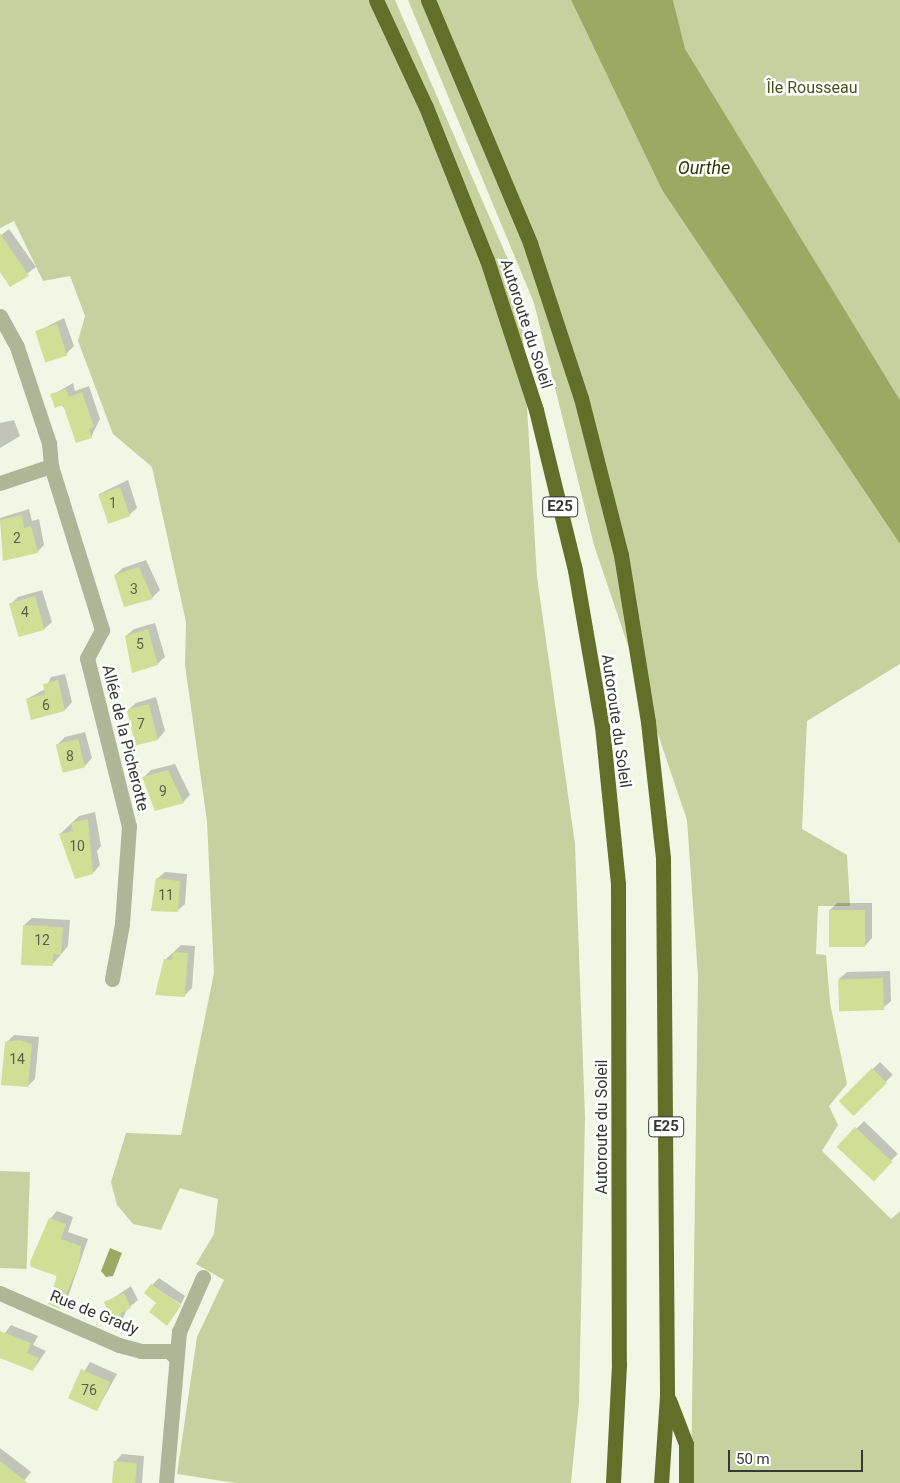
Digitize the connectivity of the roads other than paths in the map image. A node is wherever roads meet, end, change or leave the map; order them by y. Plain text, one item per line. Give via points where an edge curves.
1 (376, 0) edge
2 (428, 0) edge
3 (0, 316) edge
4 (51, 466) junction
5 (0, 483) edge
6 (112, 979) dead end
7 (203, 1277) dead end
8 (0, 1293) edge
9 (175, 1357) junction
10 (667, 1396) junction
11 (166, 1483) edge
12 (613, 1483) edge
13 (661, 1483) edge
14 (686, 1483) edge

1 - 12 highway, Autoroute du Soleil / E25 via 426,108 487,260 536,410 575,570 602,726 618,884 619,1364
2 - 10 highway, Autoroute du Soleil / E25 via 530,243 581,398 620,555 648,722 663,858
3 - 4 street, Allée de la Picherotte via 20,356 48,443
4 - 5 street
4 - 6 street, Allée de la Picherotte via 102,630 87,658 129,826 122,924
7 - 9 street via 179,1332
8 - 9 street, Rue de Grady via 119,1345 141,1351 169,1351
9 - 11 street via 178,1366
10 - 13 highway, Autoroute du Soleil / E25
10 - 14 highway via 686,1444

